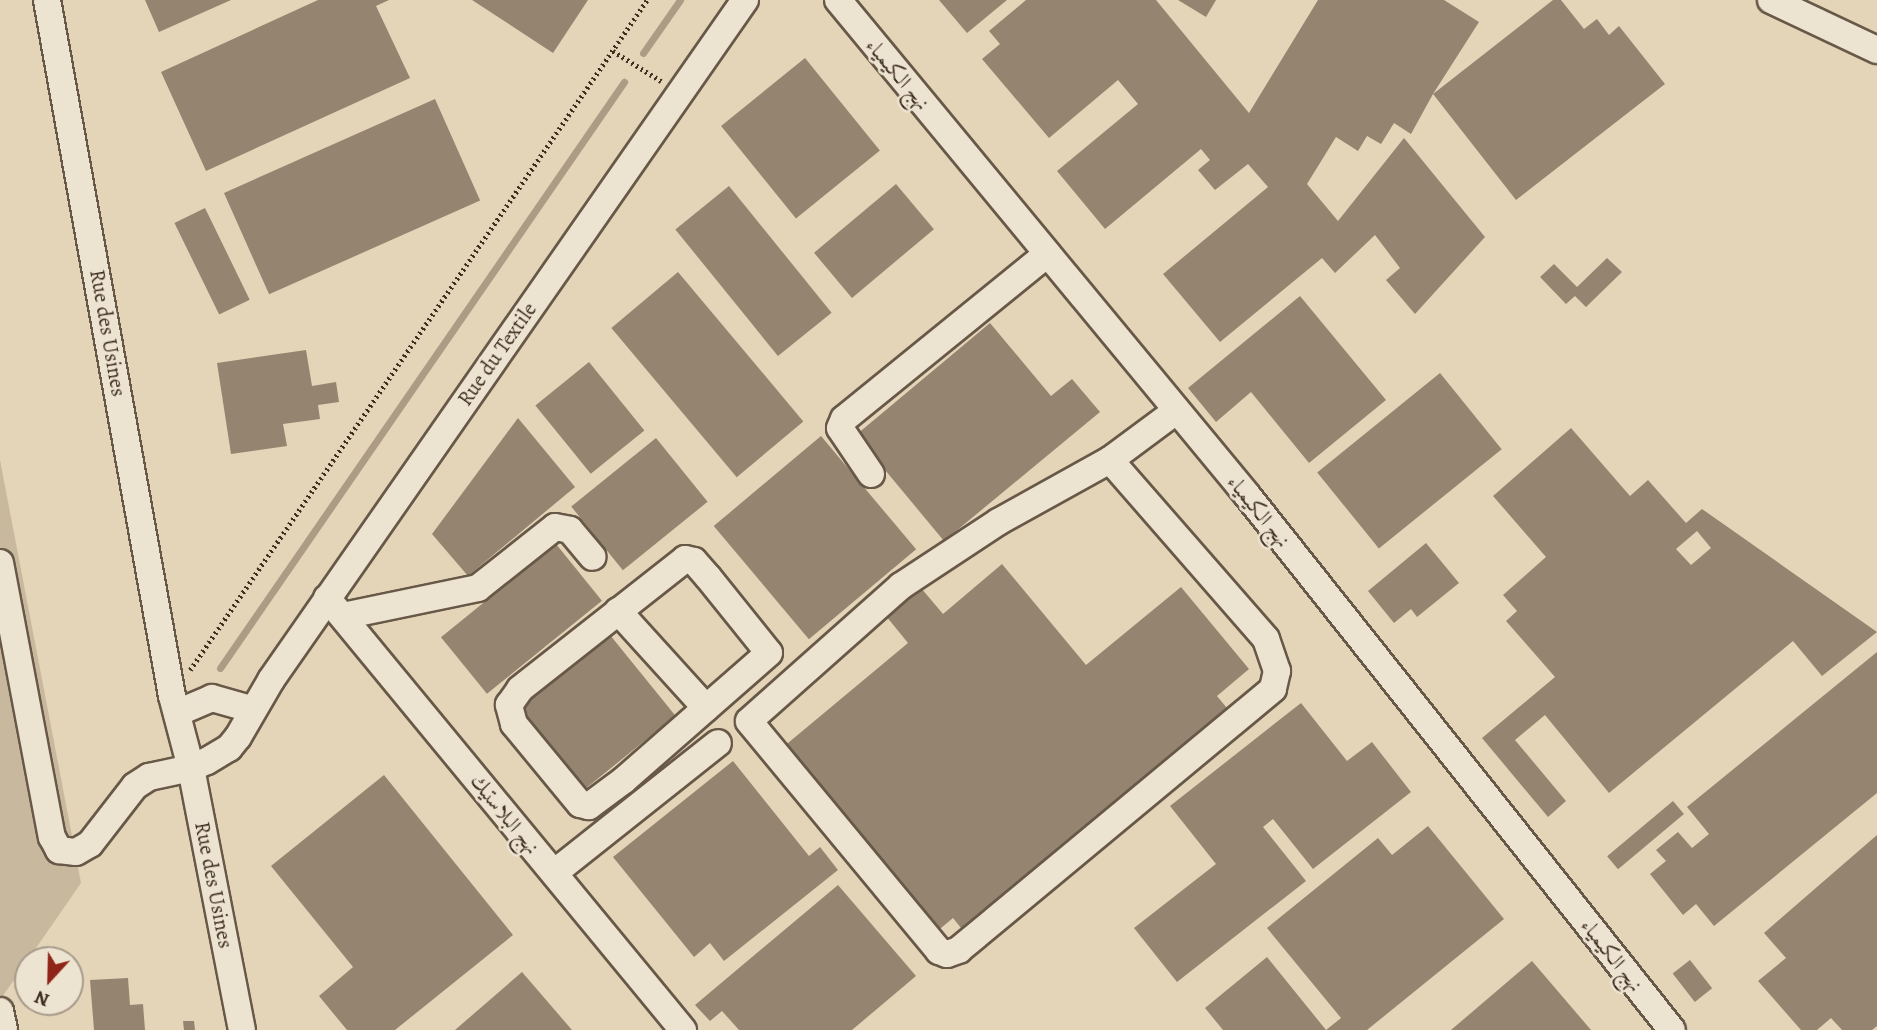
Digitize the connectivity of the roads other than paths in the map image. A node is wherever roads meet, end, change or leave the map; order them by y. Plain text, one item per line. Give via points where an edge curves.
1 (47, 0) edge
2 (745, 0) edge
3 (838, 0) edge
4 (1771, 0) edge
5 (1877, 50) edge
6 (1047, 254) junction
7 (1176, 411) junction
8 (1111, 460) junction
9 (871, 474) dead end
10 (593, 557) dead end
11 (0, 562) edge
12 (335, 607) junction
13 (618, 611) junction
14 (716, 700) junction
15 (174, 705) junction
16 (251, 709) junction
17 (749, 721) junction
18 (718, 743) dead end
19 (191, 768) junction
20 (554, 873) junction
21 (0, 1011) edge
22 (4, 1030) edge
23 (242, 1030) edge
24 (683, 1030) edge
25 (1672, 1030) edge

1 - 15 street, Rue des Usines
2 - 12 street, Rue du Textile
3 - 6 street, نهج الكيمياء
4 - 5 street
6 - 7 street, نهج الكيمياء
6 - 9 street via 844,419 840,428
7 - 8 street
7 - 25 street, نهج الكيمياء
8 - 17 street via 998,522 901,586
8 - 17 street via 1266,639 1277,671 1273,689 959,950 939,951
10 - 12 street via 570,530 555,527 478,588
11 - 19 street, Rue du Textile via 52,837 59,850 76,852 90,844 135,786 149,776
12 - 16 street, Rue du Textile
12 - 20 street, نهج البلاستيك
13 - 14 street
13 - 14 street via 685,559 694,561 769,653
13 - 14 street via 520,689 509,705 514,724 580,804 589,806
14 - 17 street
15 - 16 street via 212,698
15 - 19 street, Rue des Usines
16 - 19 street, Rue du Textile via 229,748
18 - 20 street
19 - 23 street, Rue des Usines
20 - 24 street, نهج البلاستيك
21 - 22 street

